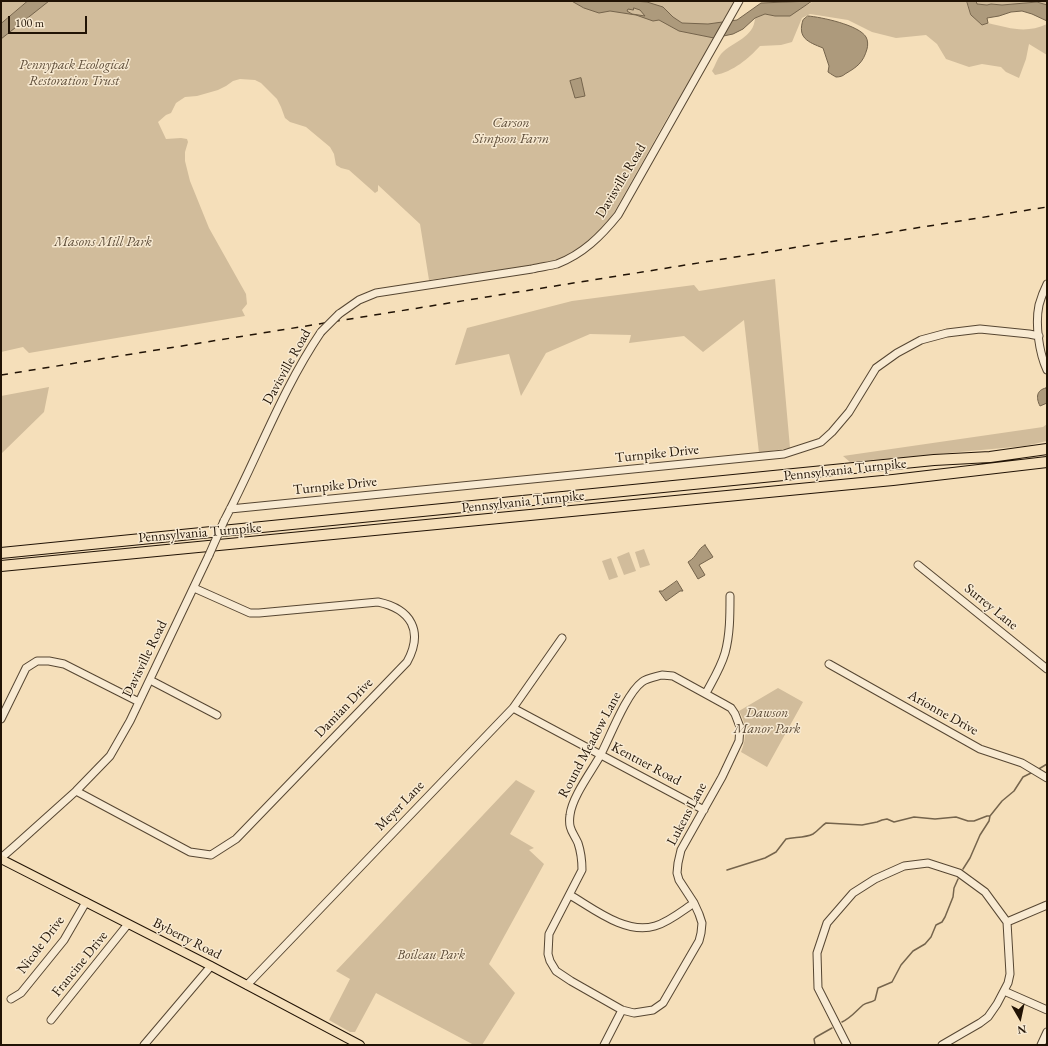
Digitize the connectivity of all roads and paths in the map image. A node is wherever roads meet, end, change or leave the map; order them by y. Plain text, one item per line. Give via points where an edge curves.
1 (739, 1) edge
2 (1047, 284) edge
3 (1039, 336) junction
4 (1047, 370) edge
5 (1047, 449) edge
6 (1047, 462) edge
7 (230, 509) junction
8 (1, 553) edge
9 (918, 565) dead end
10 (1, 566) edge
11 (194, 588) junction
12 (730, 596) dead end
13 (562, 638) dead end
14 (829, 664) dead end
15 (1047, 670) edge
16 (150, 680) junction
17 (706, 693) junction
18 (139, 702) junction
19 (513, 708) junction
20 (217, 715) dead end
21 (1, 719) edge
22 (600, 755) junction
23 (1047, 778) edge
24 (76, 791) junction
25 (704, 810) junction
26 (1, 858) edge
27 (570, 895) junction
28 (86, 902) junction
29 (694, 902) junction
30 (1047, 906) edge
31 (1007, 922) junction
32 (128, 924) junction
33 (211, 966) junction
34 (248, 985) junction
35 (1004, 991) junction
36 (11, 999) dead end
37 (622, 1010) junction
38 (1047, 1010) edge
39 (51, 1020) dead end
40 (1047, 1032) edge
41 (144, 1045) edge
42 (360, 1045) edge
43 (604, 1045) edge
44 (847, 1045) edge
45 (942, 1045) edge
46 (1040, 1045) edge

1 - 7 street, Davisville Road, bridge via 618,215 593,243 556,264 376,293 359,300 339,314 309,349
2 - 3 street via 1039,304
3 - 4 street via 1042,360
3 - 7 street, Turnpike Drive via 980,330 947,333 922,340 876,368 849,412 821,442 784,454
5 - 8 highway, Pennsylvania Turnpike via 990,457
6 - 10 highway, Pennsylvania Turnpike via 893,480
7 - 11 street, Davisville Road, bridge
9 - 15 street, Surrey Lane
11 - 16 street, Davisville Road
11 - 24 street, Damian Drive via 241,610 254,613 378,602 390,605 399,609 408,618 413,628 413,651 407,662 236,839 211,855 190,852
12 - 17 street via 729,633 725,654
13 - 19 street, Meyer Lane
14 - 23 street, Arionne Drive via 980,749 1022,763
16 - 18 street, Davisville Road
16 - 20 street
17 - 22 street, Round Meadow Lane via 673,676 662,675 642,682 632,693
17 - 25 street, Lukens Lane via 731,708 740,727 739,741
18 - 21 street via 64,664 37,661 26,668
18 - 24 street, Davisville Road via 110,756
19 - 22 street, Kentner Road
19 - 34 street, Meyer Lane
22 - 25 street, Kentner Road
22 - 27 street, Round Meadow Lane via 572,805 570,830 578,844 582,870
24 - 26 street, Davisville Road
25 - 29 street, Lukens Lane via 681,850 678,863 679,880
26 - 28 main road, Byberry Road
27 - 29 street via 619,923 639,928 656,926
27 - 37 street, Round Meadow Lane via 549,934 550,961 556,971
28 - 32 main road, Byberry Road
28 - 36 street, Nicole Drive via 64,940 21,993
29 - 37 street, Lukens Lane via 702,922 699,941 663,1003 643,1013
30 - 31 street
31 - 35 street via 1010,974
31 - 44 street via 986,892 959,873 928,863 904,866 875,879 853,893 827,923 817,953 818,988
32 - 33 main road, Byberry Road
32 - 39 street, Francine Drive
33 - 34 main road, Byberry Road
33 - 41 street
34 - 42 main road, Byberry Road
35 - 38 street
35 - 45 street via 988,1017 980,1024
37 - 43 street
40 - 46 street

